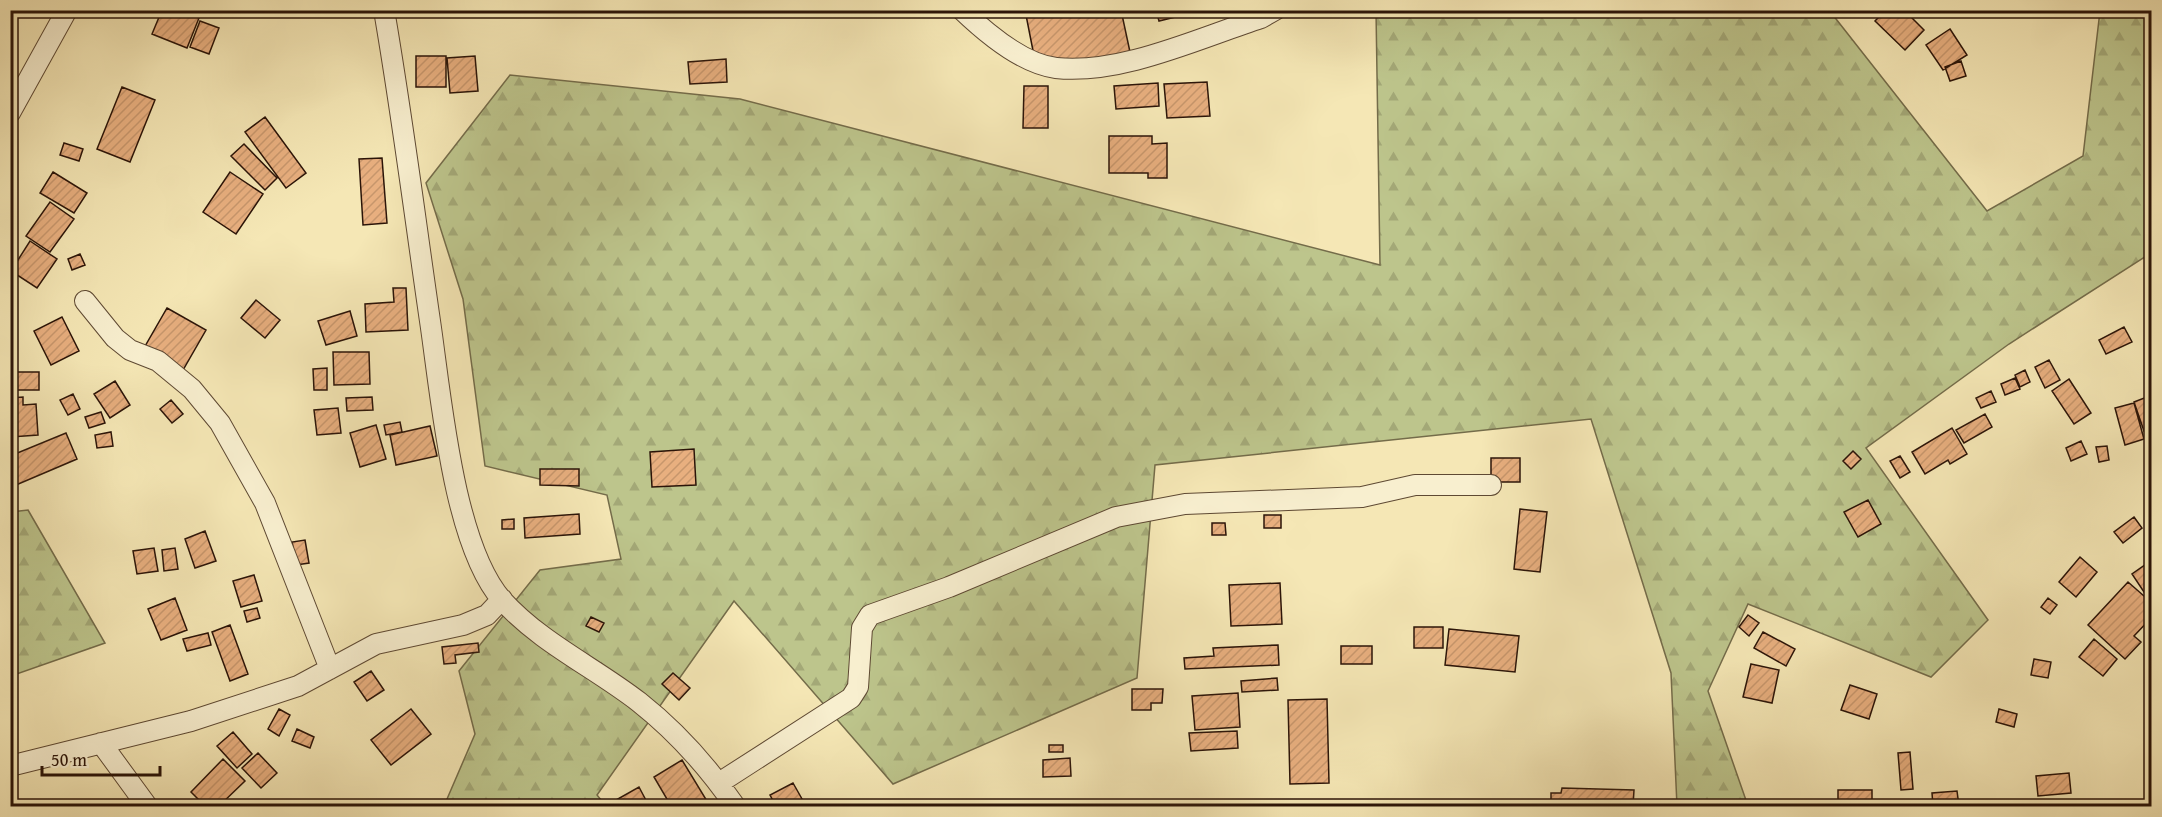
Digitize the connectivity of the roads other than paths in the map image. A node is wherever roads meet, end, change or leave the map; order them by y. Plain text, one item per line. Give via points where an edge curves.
1 (67, 10) edge
2 (384, 10) edge
3 (962, 10) edge
4 (1275, 10) edge
5 (10, 113) edge
6 (84, 301) dead end
7 (1491, 485) dead end
8 (502, 599) junction
9 (330, 669) junction
10 (101, 742) junction
11 (10, 766) edge
12 (719, 783) junction
13 (147, 807) edge
14 (735, 807) edge

1 - 5 street
2 - 8 street via 451,464 472,544
3 - 4 street via 1001,44 1054,68 1097,66 1149,56
6 - 9 street via 115,338 130,350 158,362 192,389 220,423 265,503
7 - 12 street via 1415,485 1362,497 1185,504 1116,517 949,587 870,615 862,628 858,687 851,698
8 - 9 street via 487,615 376,644
8 - 12 street via 556,648 638,701 682,739
9 - 10 street via 298,686 191,721
10 - 11 street
10 - 13 street
12 - 14 street

